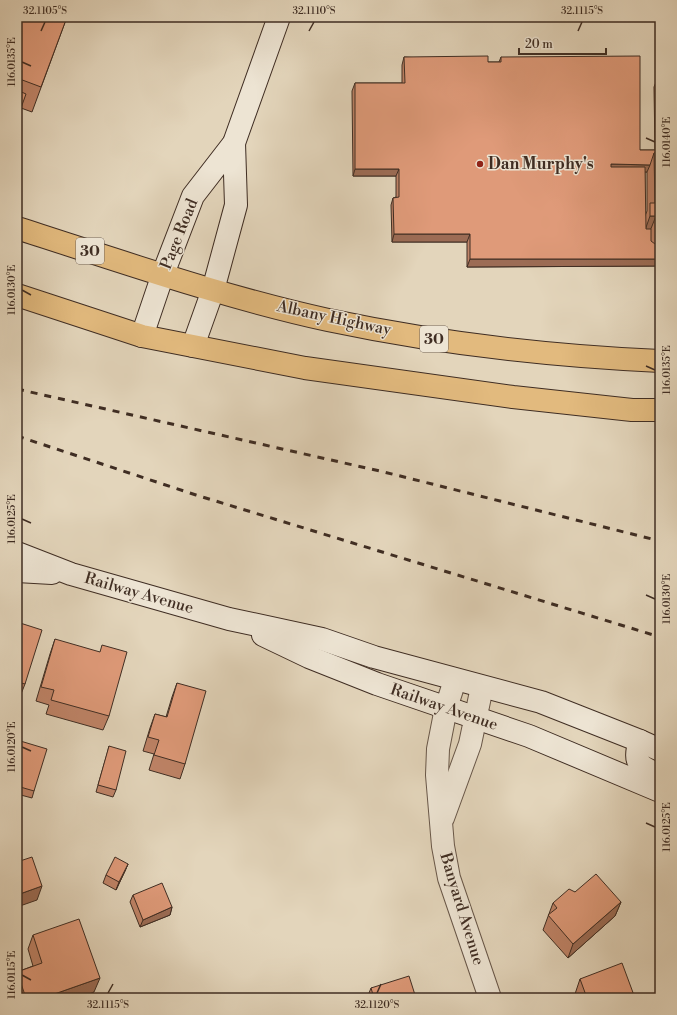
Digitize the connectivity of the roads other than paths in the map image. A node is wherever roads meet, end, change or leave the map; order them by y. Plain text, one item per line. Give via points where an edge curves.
1 (279, 17) edge
2 (234, 143) junction
3 (17, 228) edge
4 (163, 274) junction
5 (213, 290) junction
6 (17, 295) edge
7 (142, 336) junction
8 (193, 346) junction
9 (660, 361) edge
10 (660, 410) edge
11 (17, 553) edge
12 (17, 571) edge
13 (71, 574) junction
14 (229, 619) junction
15 (456, 680) junction
16 (482, 687) junction
17 (446, 708) junction
18 (476, 718) junction
19 (640, 740) junction
20 (660, 750) edge
21 (660, 776) edge
22 (660, 791) edge
23 (442, 819) junction
24 (490, 998) edge

1 - 2 main road, Page Road
2 - 4 main road, Page Road via 193,196
2 - 5 main road, Page Road via 236,205
3 - 4 highway, Albany Highway / 30
4 - 5 highway, Albany Highway / 30
4 - 7 main road, Page Road
5 - 8 main road, Page Road
5 - 9 highway, Albany Highway / 30 via 328,320 441,340 545,353
6 - 7 highway
7 - 8 highway
8 - 10 highway via 305,368 513,397 632,410
11 - 13 main road, Railway Avenue
12 - 13 main road, Railway Avenue
13 - 14 main road, Railway Avenue
14 - 15 main road, Railway Avenue via 322,639
14 - 17 main road, Railway Avenue via 309,657
15 - 16 main road, Railway Avenue
15 - 17 main road, Banyard Avenue
16 - 18 main road, Banyard Avenue
16 - 19 main road, Railway Avenue via 541,702
17 - 18 main road, Railway Avenue
17 - 23 main road, Banyard Avenue via 438,762 438,797
18 - 22 main road, Railway Avenue via 529,736
18 - 23 main road, Banyard Avenue via 462,770
19 - 20 main road, Railway Avenue
19 - 21 main road via 636,754 638,762
23 - 24 main road, Banyard Avenue via 443,846 449,878

